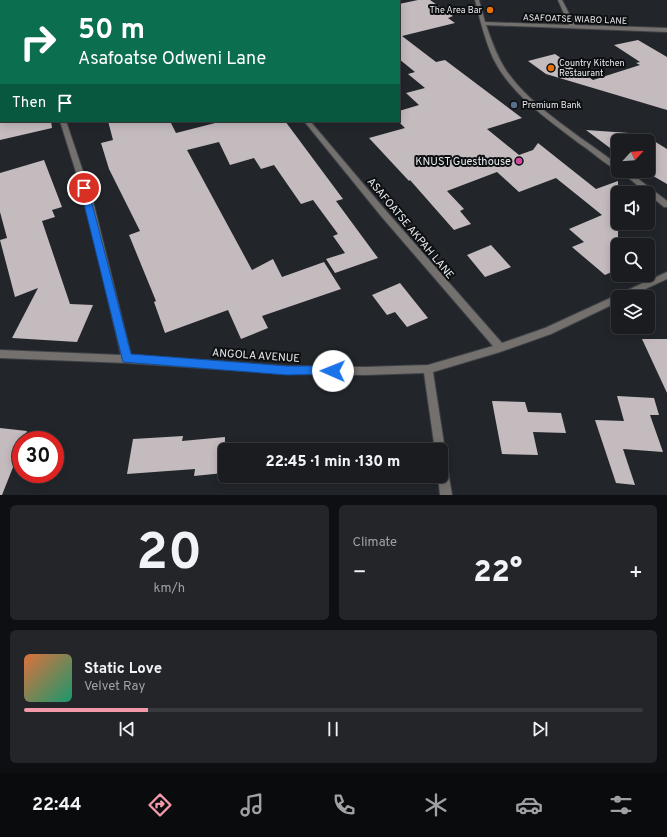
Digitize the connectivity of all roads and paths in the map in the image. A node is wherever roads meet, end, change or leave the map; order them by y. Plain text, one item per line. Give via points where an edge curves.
1 (477, 0) edge
2 (560, 0) edge
3 (483, 23) junction
4 (573, 27) junction
5 (666, 31) edge
6 (63, 122) edge
7 (308, 122) edge
8 (611, 163) edge
9 (631, 178) edge
10 (667, 205) edge
11 (667, 275) edge
12 (634, 290) edge
13 (611, 301) edge
14 (500, 348) junction
15 (0, 354) edge
16 (127, 359) junction
17 (428, 369) junction
18 (439, 443) edge
19 (444, 483) edge
20 (446, 495) edge

1 - 3 street
2 - 4 street
3 - 4 street, ASAFOATSE WIABO LANE
3 - 8 street via 507,76 543,110
4 - 5 street, ASAFOATSE WIABO LANE
6 - 16 street via 88,201
7 - 14 street, ASAFOATSE AKPAH LANE
9 - 10 street
11 - 12 street, ANGOLA AVENUE
13 - 14 street, ANGOLA AVENUE via 548,331
14 - 17 street, ANGOLA AVENUE
15 - 16 street, ANGOLA AVENUE
16 - 17 street, ANGOLA AVENUE via 287,370
17 - 18 street
19 - 20 street

